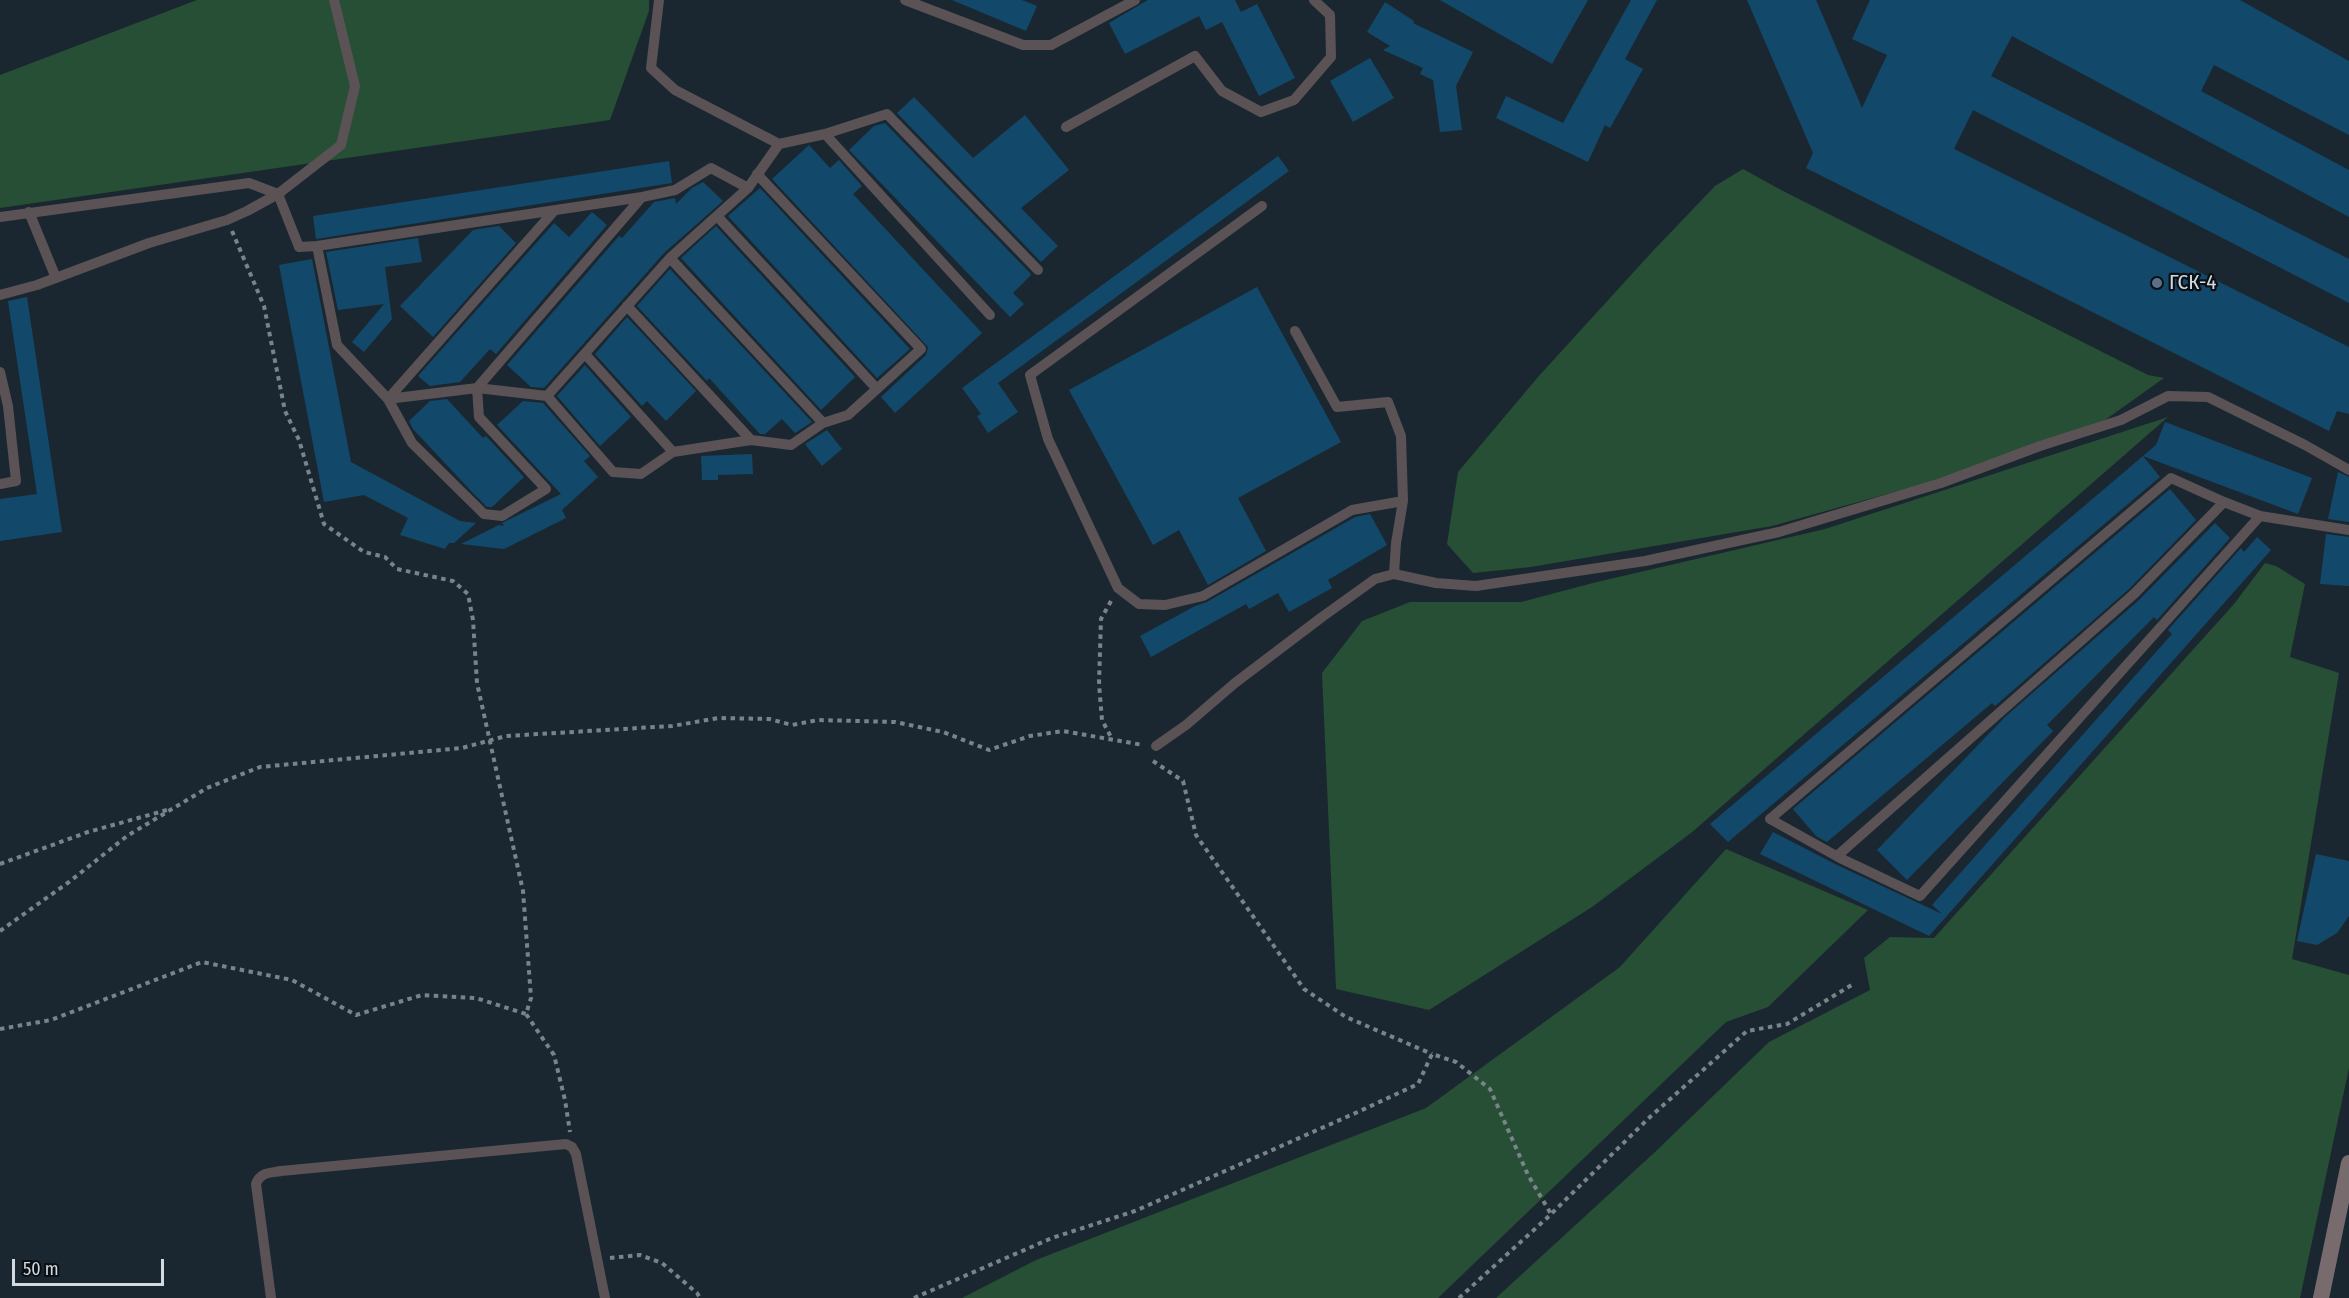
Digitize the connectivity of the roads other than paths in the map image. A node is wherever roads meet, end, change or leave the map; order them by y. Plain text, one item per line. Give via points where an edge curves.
1 (334, 0) edge
2 (659, 0) edge
3 (905, 0) edge
4 (1135, 0) edge
5 (1314, 0) edge
6 (1066, 128) dead end
7 (825, 134) junction
8 (779, 144) junction
9 (757, 174) junction
10 (748, 188) junction
11 (278, 194) junction
12 (642, 197) junction
13 (1262, 206) dead end
14 (554, 211) junction
15 (29, 212) junction
16 (717, 216) junction
17 (0, 217) edge
18 (317, 246) junction
19 (670, 258) junction
20 (1038, 270) dead end
21 (56, 278) junction
22 (0, 295) edge
23 (627, 306) junction
24 (990, 315) dead end
25 (1295, 332) dead end
26 (585, 354) junction
27 (0, 372) edge
28 (477, 388) junction
29 (877, 389) junction
30 (547, 396) junction
31 (388, 399) junction
32 (4, 407) edge
33 (823, 423) junction
34 (751, 440) junction
35 (674, 452) junction
36 (2349, 470) edge
37 (0, 484) edge
38 (1403, 501) junction
39 (2224, 502) junction
40 (2260, 516) junction
41 (2349, 530) edge
42 (1394, 574) junction
43 (1156, 746) road end
44 (1837, 856) junction
45 (2349, 1163) edge
46 (271, 1298) edge
47 (605, 1298) edge
48 (2321, 1298) edge

1 - 11 lane via 355,86 341,144
2 - 8 lane via 651,68 675,90
3 - 4 lane via 1023,45 1051,45
5 - 6 lane via 1330,15 1330,57 1294,100 1261,112 1222,92 1196,56
7 - 8 lane
7 - 20 lane via 887,114
7 - 24 lane
8 - 9 lane
9 - 10 lane
9 - 29 lane via 921,350
10 - 12 lane via 711,168 675,190
10 - 16 lane
11 - 15 lane via 249,183
11 - 18 lane via 299,247
11 - 21 lane via 227,219
12 - 14 lane
12 - 28 lane
13 - 38 lane via 1030,375 1048,440 1118,588 1139,604 1165,605 1203,596 1352,510
14 - 18 lane
14 - 31 lane
15 - 17 lane
15 - 21 lane
16 - 19 lane
16 - 29 lane
18 - 31 lane via 337,345
19 - 23 lane
19 - 33 lane
21 - 22 lane
23 - 26 lane
23 - 34 lane
25 - 38 lane via 1337,407 1388,402 1401,436
26 - 30 lane
26 - 35 lane
27 - 32 lane
28 - 30 lane
28 - 31 lane
28 - 31 lane via 479,417 546,489 502,516 484,514 412,443
29 - 33 lane via 848,415
30 - 35 lane via 613,472 641,474
32 - 37 lane via 16,481
33 - 34 lane via 791,445
34 - 35 lane
36 - 42 lane via 2208,397 2168,396 2121,420 1941,483 1779,532 1645,561 1476,586
38 - 42 lane
39 - 40 lane
39 - 44 lane via 2134,594
39 - 44 lane via 2171,478 1770,819
40 - 41 lane
40 - 44 lane via 1920,896
42 - 43 lane via 1375,579 1357,592
45 - 48 main road
46 - 47 lane via 256,1184 263,1174 566,1144 576,1154

